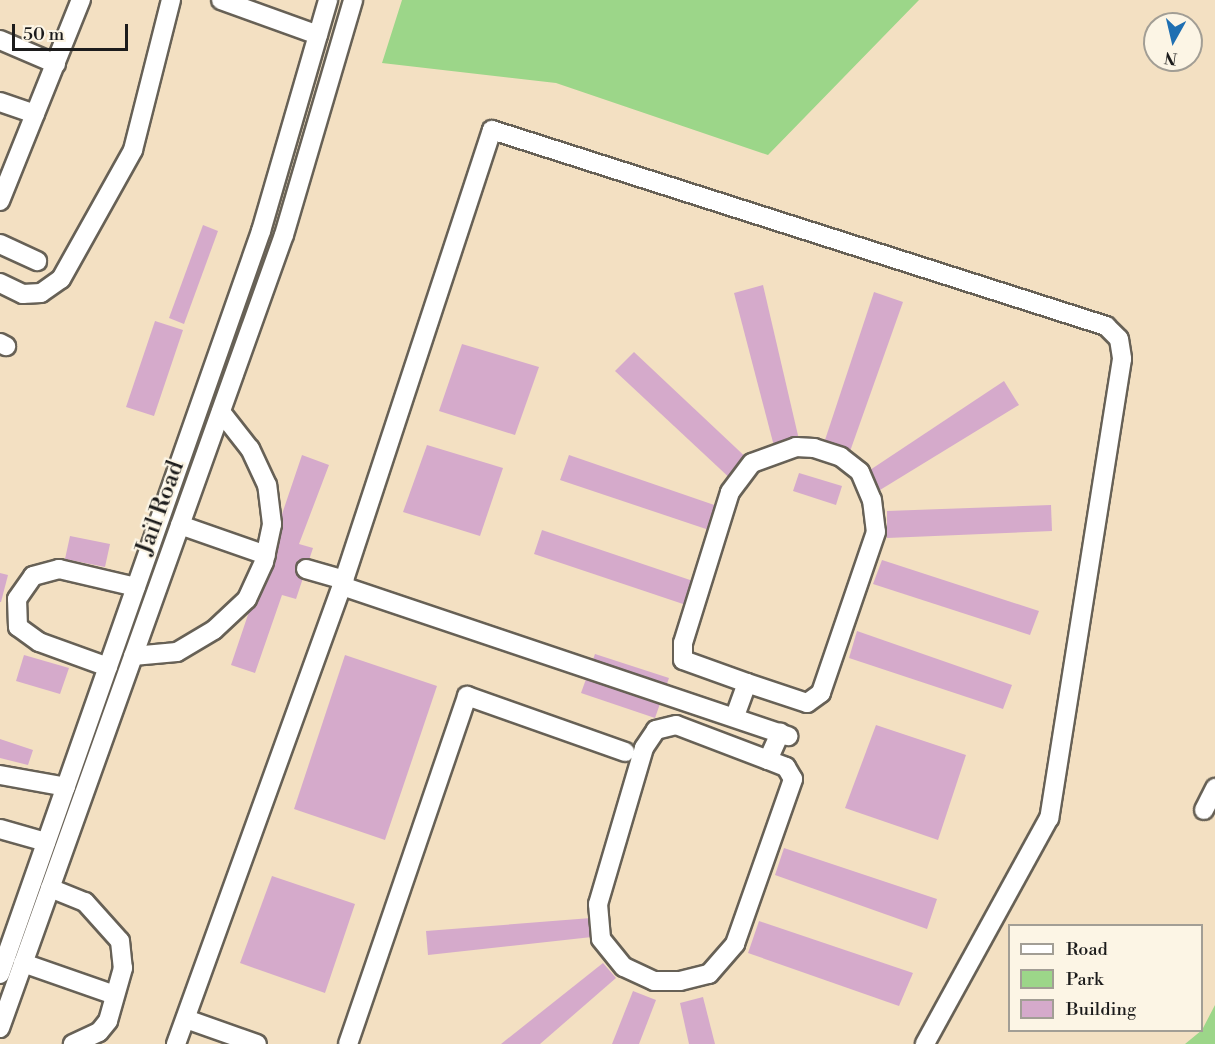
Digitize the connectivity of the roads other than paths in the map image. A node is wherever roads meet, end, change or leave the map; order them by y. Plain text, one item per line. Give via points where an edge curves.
1 (81, 0) edge
2 (171, 0) edge
3 (221, 0) edge
4 (328, 0) edge
5 (353, 0) edge
6 (317, 38) junction
7 (0, 40) edge
8 (56, 64) junction
9 (0, 102) edge
10 (35, 114) junction
11 (0, 201) edge
12 (0, 244) edge
13 (37, 261) dead end
14 (0, 283) edge
15 (220, 412) junction
16 (180, 525) junction
17 (266, 555) junction
18 (306, 569) dead end
19 (343, 583) junction
20 (136, 587) junction
21 (133, 656) junction
22 (108, 667) junction
23 (747, 683) junction
24 (735, 716) junction
25 (625, 752) dead end
26 (768, 760) junction
27 (0, 775) edge
28 (66, 787) junction
29 (1215, 788) edge
30 (1204, 810) dead end
31 (0, 829) edge
32 (46, 842) junction
33 (50, 888) junction
34 (23, 963) junction
35 (0, 974) edge
36 (115, 995) junction
37 (186, 1019) junction
38 (0, 1028) edge
39 (73, 1044) edge
40 (176, 1044) edge
41 (256, 1044) edge
42 (348, 1044) edge
43 (925, 1044) edge

1 - 8 street
2 - 14 street via 133,150 61,279 41,293 23,294
3 - 6 street
4 - 6 street
5 - 15 street, Jail Road via 284,236
6 - 20 street via 261,231
7 - 8 street
8 - 10 street
9 - 10 street
10 - 11 street
12 - 13 street
15 - 16 street, Jail Road
15 - 17 street via 250,449 267,485 272,524
16 - 17 street
16 - 21 street, Jail Road
17 - 21 street via 247,599 214,630 177,652
18 - 19 street
19 - 24 street
19 - 37 street
19 - 43 street via 492,130 1106,326 1119,339 1122,359 1049,818
20 - 22 street
20 - 22 street via 59,569 33,576 17,599 18,627 32,637
21 - 33 street, Jail Road
22 - 28 street
23 - 23 street via 683,660 682,643 730,492 752,463 796,447 841,457 860,472 872,500 876,532 821,693 807,703
23 - 24 street
24 - 26 street via 785,735
25 - 42 street via 467,696
26 - 26 street via 786,767 793,779 735,944 709,974 680,981 654,981 624,967 601,939 598,903 645,748 656,730 676,725
27 - 28 street
28 - 32 street
29 - 30 street
31 - 32 street
32 - 35 street
33 - 34 street, Jail Road
33 - 36 street via 85,902 120,941 123,968
34 - 36 street
34 - 38 street, Jail Road
36 - 39 street via 99,1032
37 - 40 street
37 - 41 street

